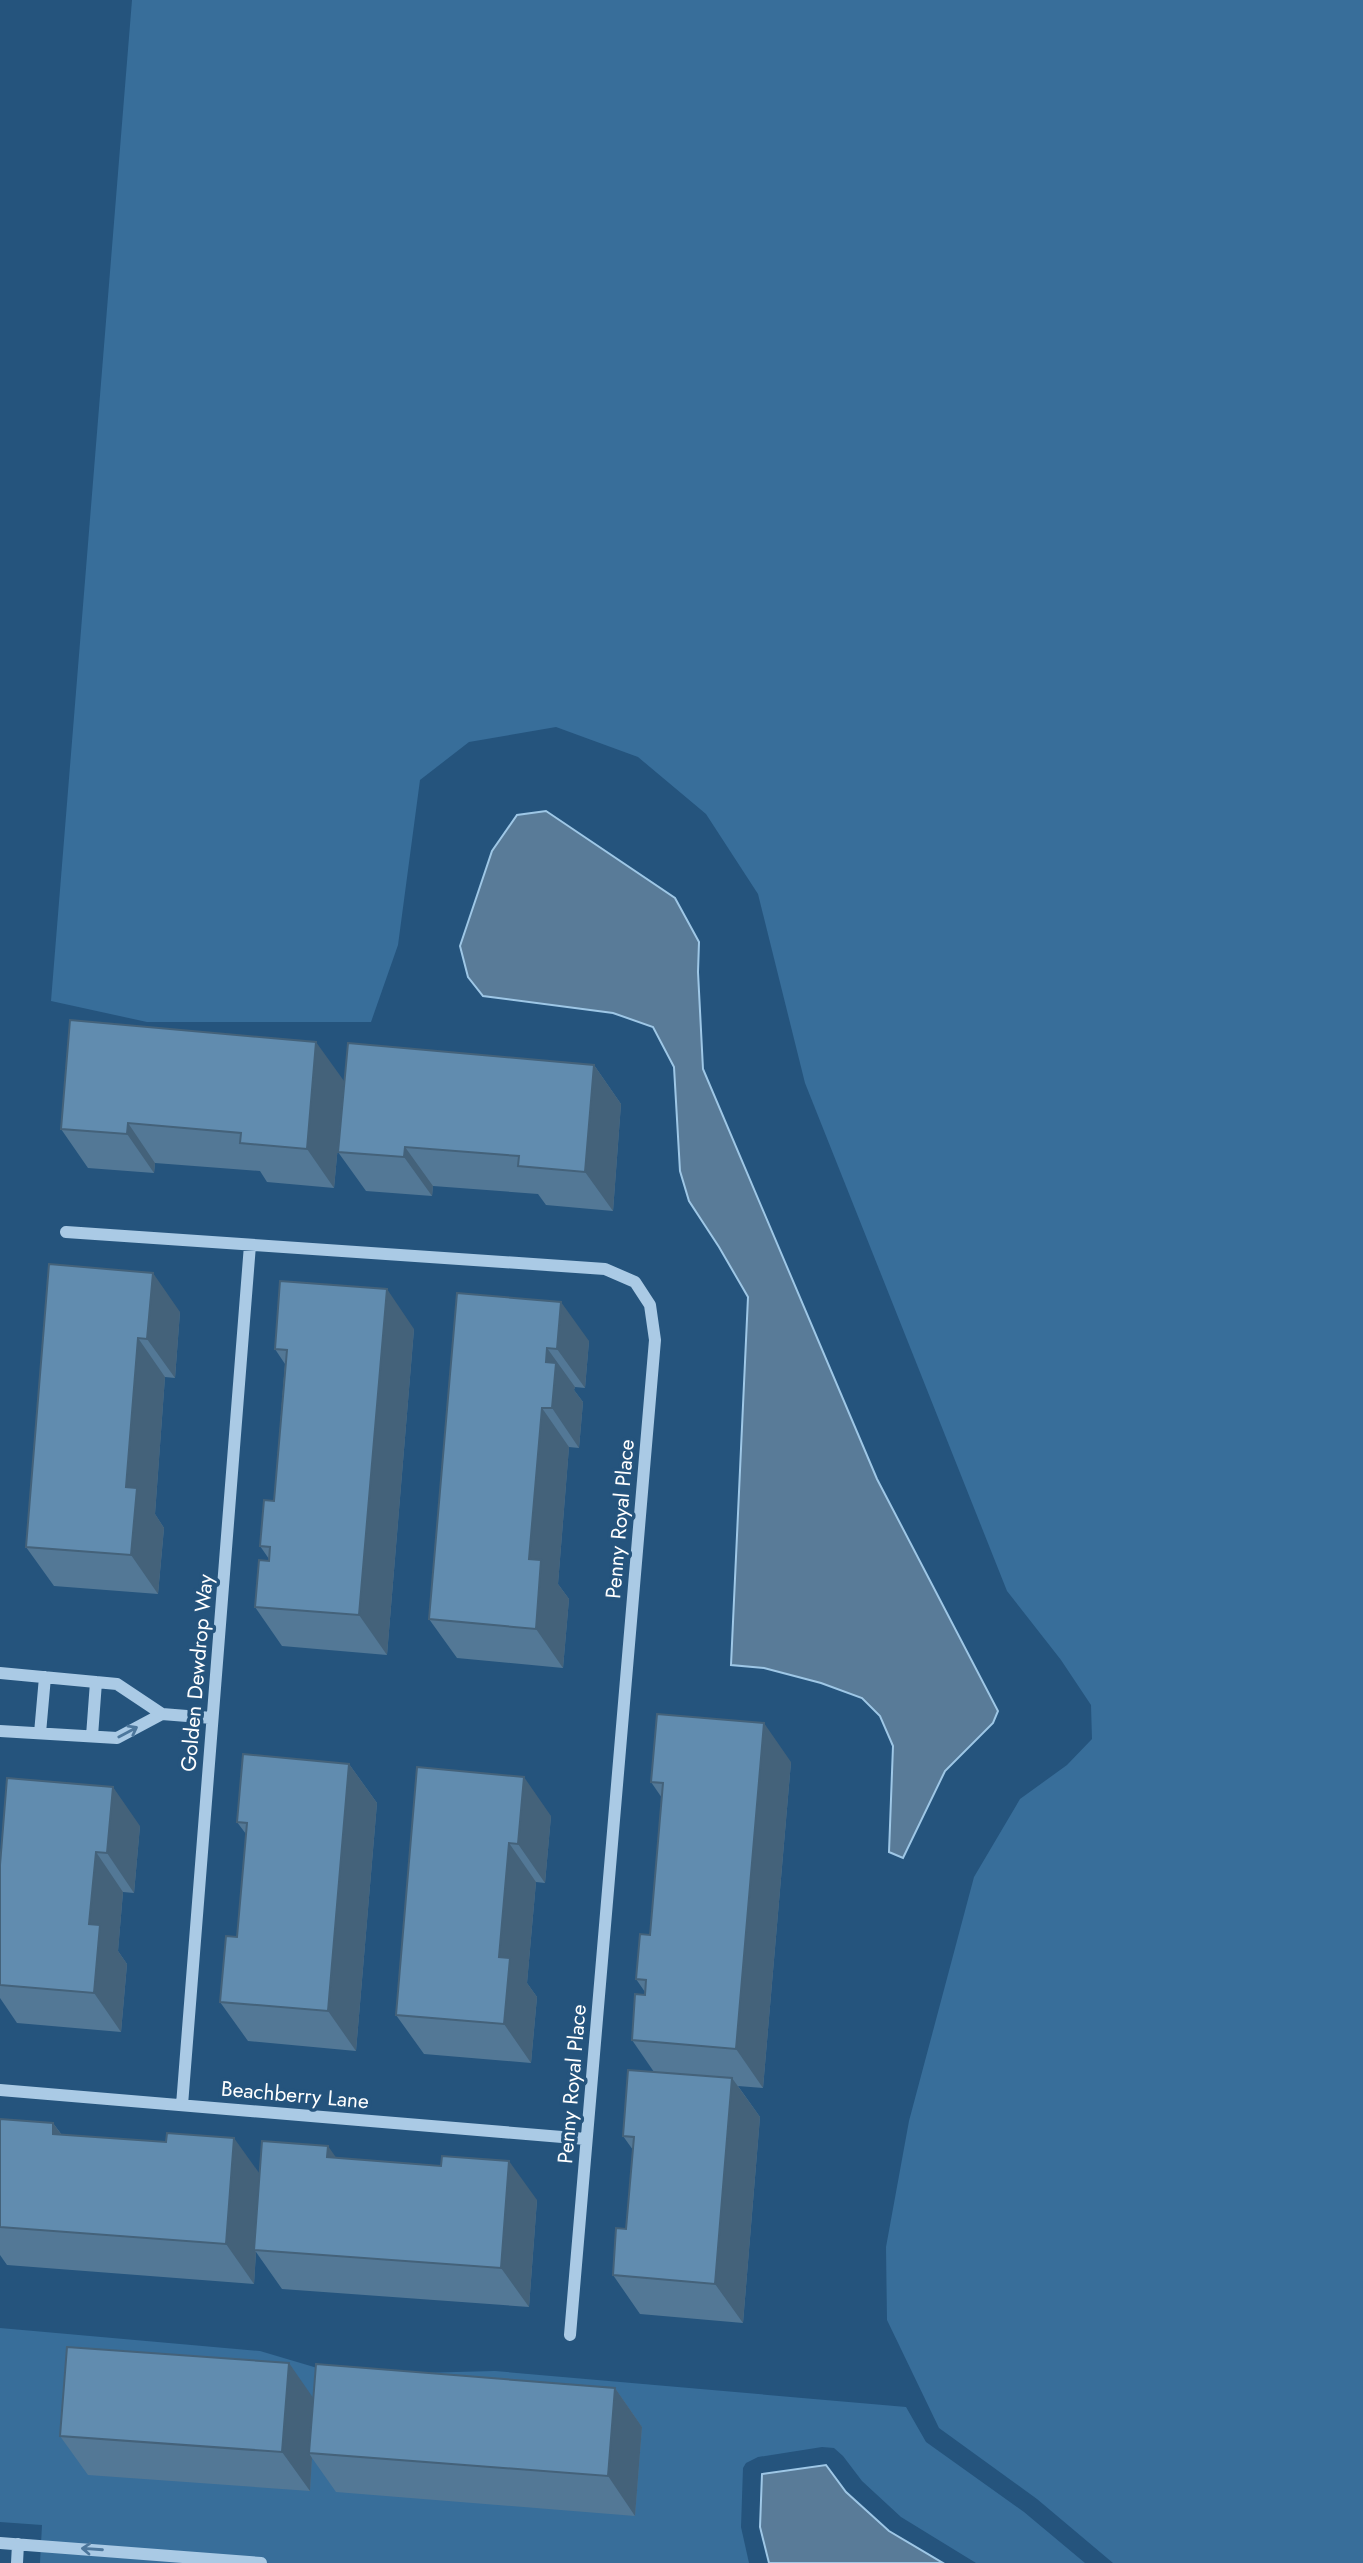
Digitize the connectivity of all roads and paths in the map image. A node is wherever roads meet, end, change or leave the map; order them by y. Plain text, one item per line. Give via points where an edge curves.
1 (66, 1232) dead end
2 (250, 1245) junction
3 (0, 1673) edge
4 (45, 1677) junction
5 (96, 1682) junction
6 (162, 1714) junction
7 (212, 1718) junction
8 (0, 1731) edge
9 (40, 1733) junction
10 (92, 1736) junction
11 (0, 2090) edge
12 (182, 2105) junction
13 (586, 2138) junction
14 (570, 2335) dead end
15 (0, 2543) edge
16 (18, 2544) junction
17 (159, 2559) edge
18 (17, 2563) edge
19 (261, 2563) edge

1 - 2 street, Penny Royal Place
2 - 7 street, Golden Dewdrop Way
2 - 13 street, Penny Royal Place via 605,1269 635,1282 650,1305 655,1340
3 - 4 street
4 - 5 street
4 - 9 street
5 - 6 street via 117,1684
5 - 10 street
6 - 7 street
10 -> 6 street via 117,1738
7 - 12 street, Golden Dewdrop Way
8 - 9 street
9 - 10 street
11 - 12 street, Beachberry Lane
12 - 13 street, Beachberry Lane
13 - 14 street, Penny Royal Place
15 - 16 street
17 -> 16 street
16 - 18 street
17 - 19 street

